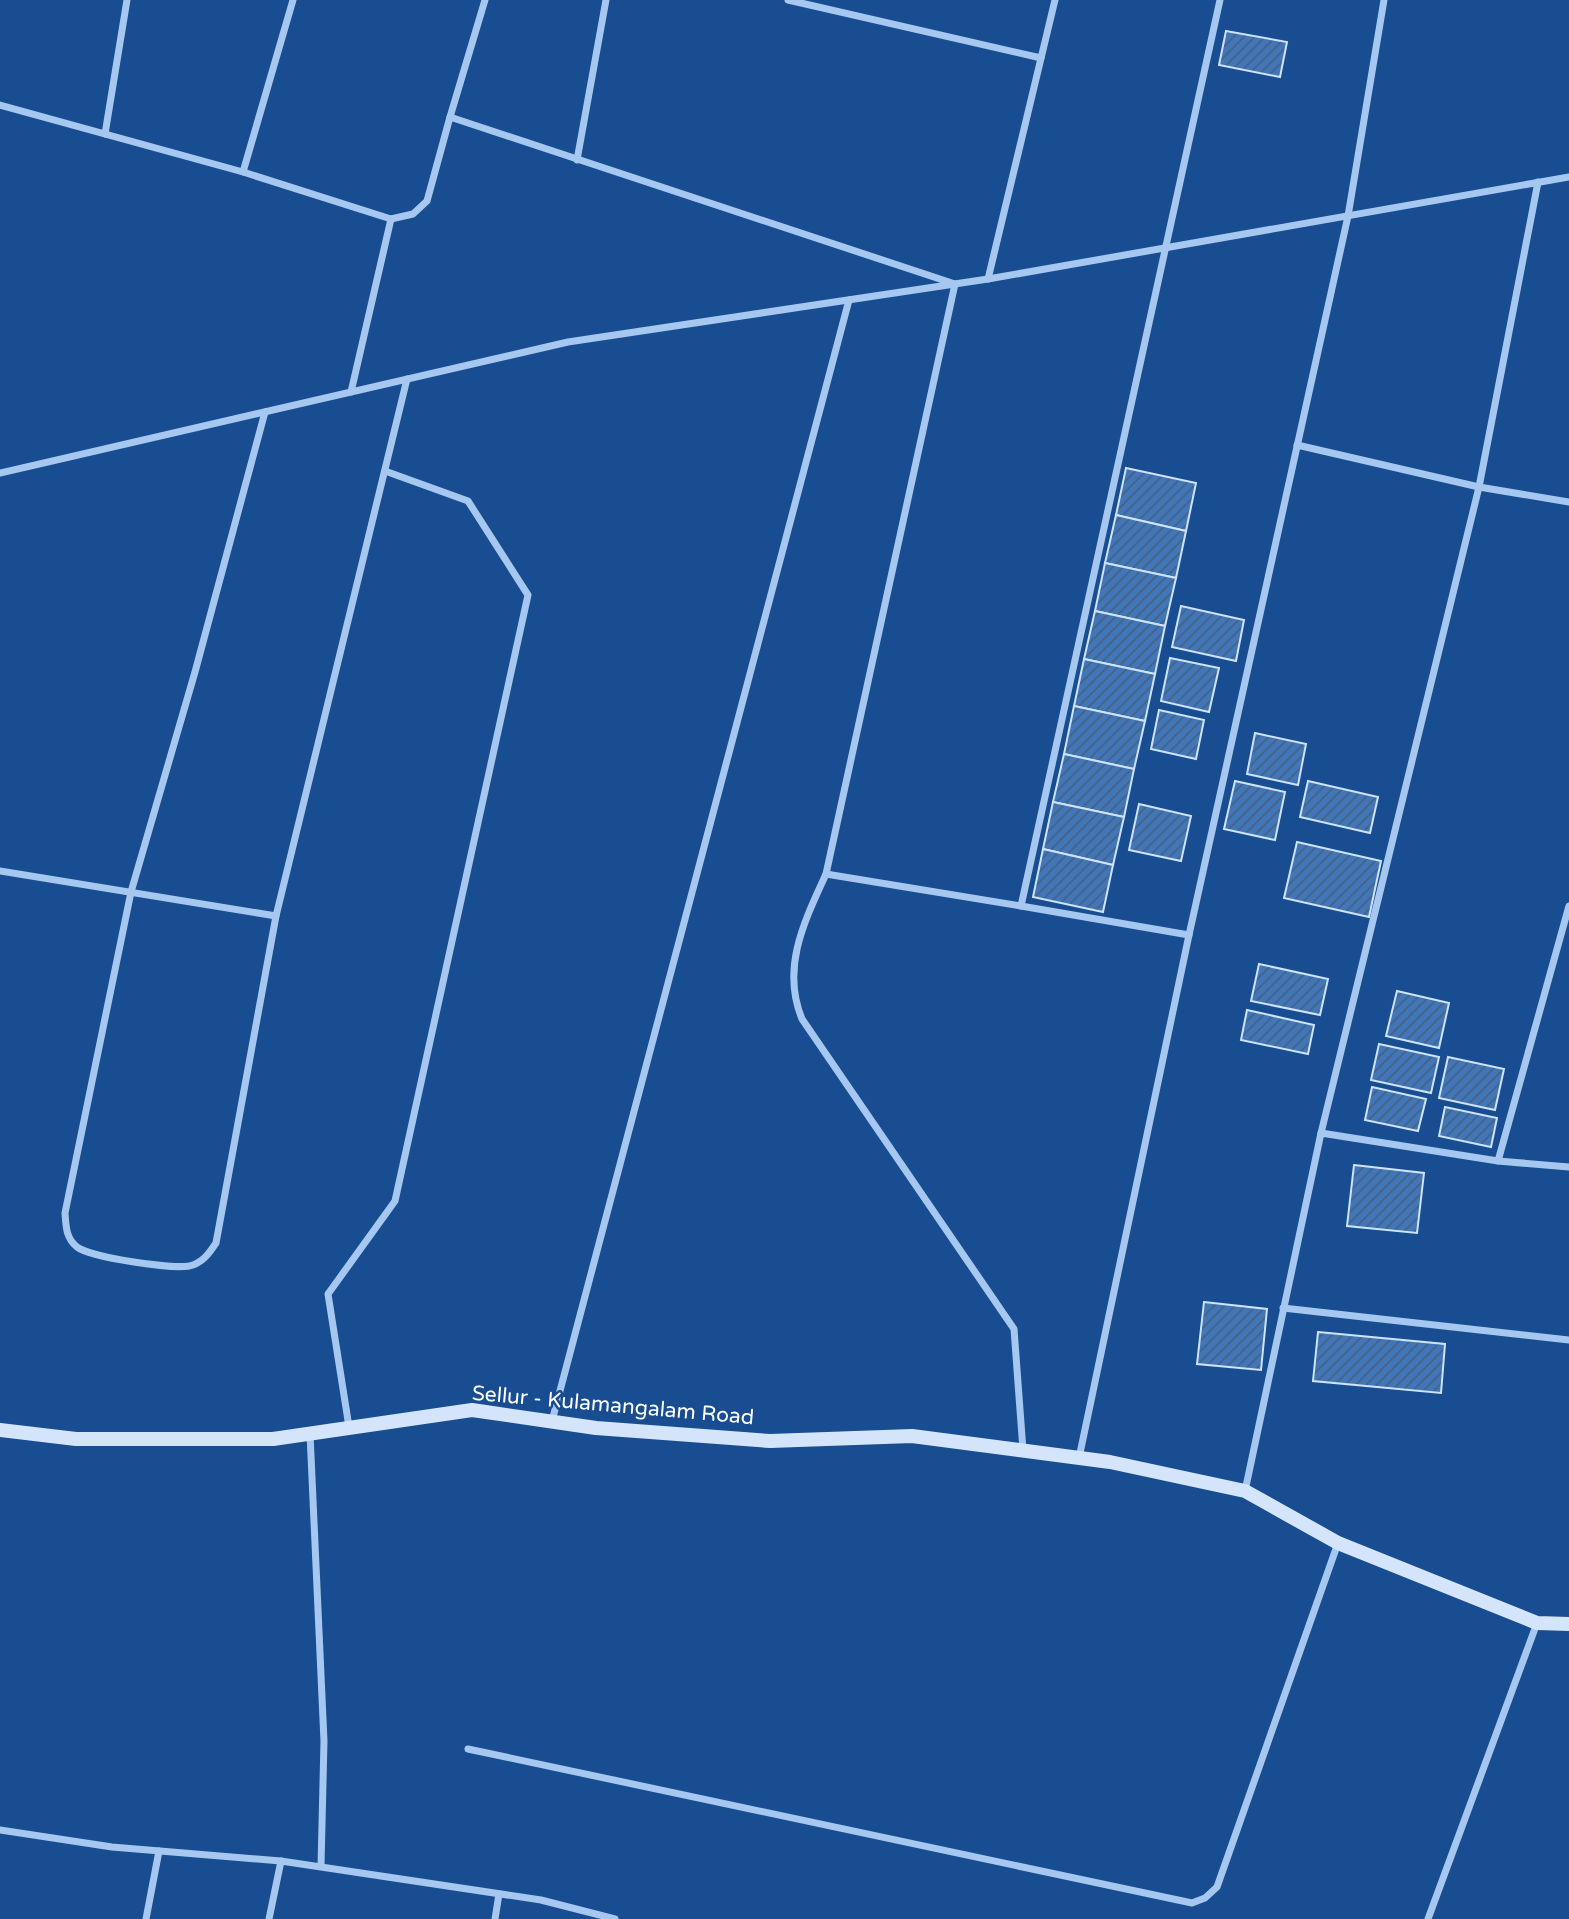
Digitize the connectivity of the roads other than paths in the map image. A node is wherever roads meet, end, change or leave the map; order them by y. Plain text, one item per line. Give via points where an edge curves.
1 (127, 0) edge
2 (293, 0) edge
3 (485, 0) edge
4 (606, 0) edge
5 (788, 0) edge
6 (1055, 0) edge
7 (1220, 0) edge
8 (1384, 0) edge
9 (1041, 58) junction
10 (0, 105) edge
11 (450, 117) junction
12 (104, 134) junction
13 (577, 160) junction
14 (243, 172) junction
15 (1569, 177) edge
16 (1538, 182) junction
17 (1348, 216) junction
18 (391, 219) junction
19 (1166, 247) junction
20 (988, 279) junction
21 (955, 284) junction
22 (849, 300) junction
23 (407, 379) junction
24 (351, 392) junction
25 (265, 412) junction
26 (1297, 445) junction
27 (385, 471) junction
28 (0, 473) edge
29 (1479, 487) junction
30 (1569, 502) edge
31 (0, 871) edge
32 (826, 874) junction
33 (131, 892) junction
34 (1021, 906) junction
35 (1569, 906) edge
36 (276, 916) junction
37 (1189, 935) junction
38 (1321, 1133) junction
39 (1498, 1161) junction
40 (1569, 1167) edge
41 (1283, 1308) junction
42 (1569, 1340) edge
43 (552, 1422) junction
44 (349, 1428) junction
45 (0, 1430) edge
46 (310, 1434) junction
47 (1023, 1451) junction
48 (1079, 1458) junction
49 (1245, 1491) junction
50 (1338, 1543) junction
51 (1537, 1623) junction
52 (1569, 1624) edge
53 (468, 1749) dead end
54 (0, 1830) edge
55 (159, 1851) junction
56 (281, 1861) junction
57 (321, 1867) junction
58 (499, 1894) junction
59 (146, 1919) edge
60 (270, 1919) edge
61 (495, 1919) edge
62 (615, 1919) edge
63 (1428, 1919) edge

1 - 12 street
2 - 14 street
3 - 11 street
4 - 13 street
5 - 9 street
6 - 9 street
7 - 19 street
8 - 17 street
9 - 20 street
10 - 12 street
11 - 13 street
11 - 18 street via 427,201 413,214
12 - 14 street
13 - 21 street
14 - 18 street
15 - 16 street
16 - 17 street
16 - 29 street
17 - 19 street
17 - 26 street
18 - 24 street
19 - 20 street
19 - 34 street
20 - 21 street
21 - 22 street
21 - 32 street
22 - 23 street via 568,342
22 - 43 street
23 - 24 street
23 - 27 street
24 - 25 street
25 - 28 street
25 - 33 street
26 - 29 street
26 - 37 street
27 - 36 street
27 - 44 street via 468,500 528,595 395,1201 328,1294
29 - 30 street
29 - 38 street
31 - 33 street
32 - 34 street
32 - 47 street via 792,962 793,999 802,1020 1014,1329
33 - 36 street
33 - 36 street via 65,1213 67,1236 79,1249 173,1268 193,1266 216,1243
34 - 37 street
35 - 39 street
37 - 48 street
38 - 39 street
38 - 41 street
39 - 40 street
41 - 42 street
41 - 49 street
43 - 44 main road, Sellur - Kulamangalam Road via 472,1410
43 - 47 main road, Sellur - Kulamangalam Road via 770,1441 912,1436
44 - 46 main road, Sellur - Kulamangalam Road
45 - 46 main road, Sellur - Kulamangalam Road via 76,1440 273,1440
46 - 57 street via 324,1741
47 - 48 main road, Sellur - Kulamangalam Road
48 - 49 main road, Sellur - Kulamangalam Road
49 - 50 main road, Sellur - Kulamangalam Road
50 - 51 main road, Sellur - Kulamangalam Road
50 - 53 street via 1217,1887 1192,1903
51 - 52 main road, Sellur - Kulamangalam Road
51 - 63 street
54 - 55 street
55 - 56 street
55 - 59 street
56 - 57 street
56 - 60 street
57 - 58 street
58 - 61 street
58 - 62 street

